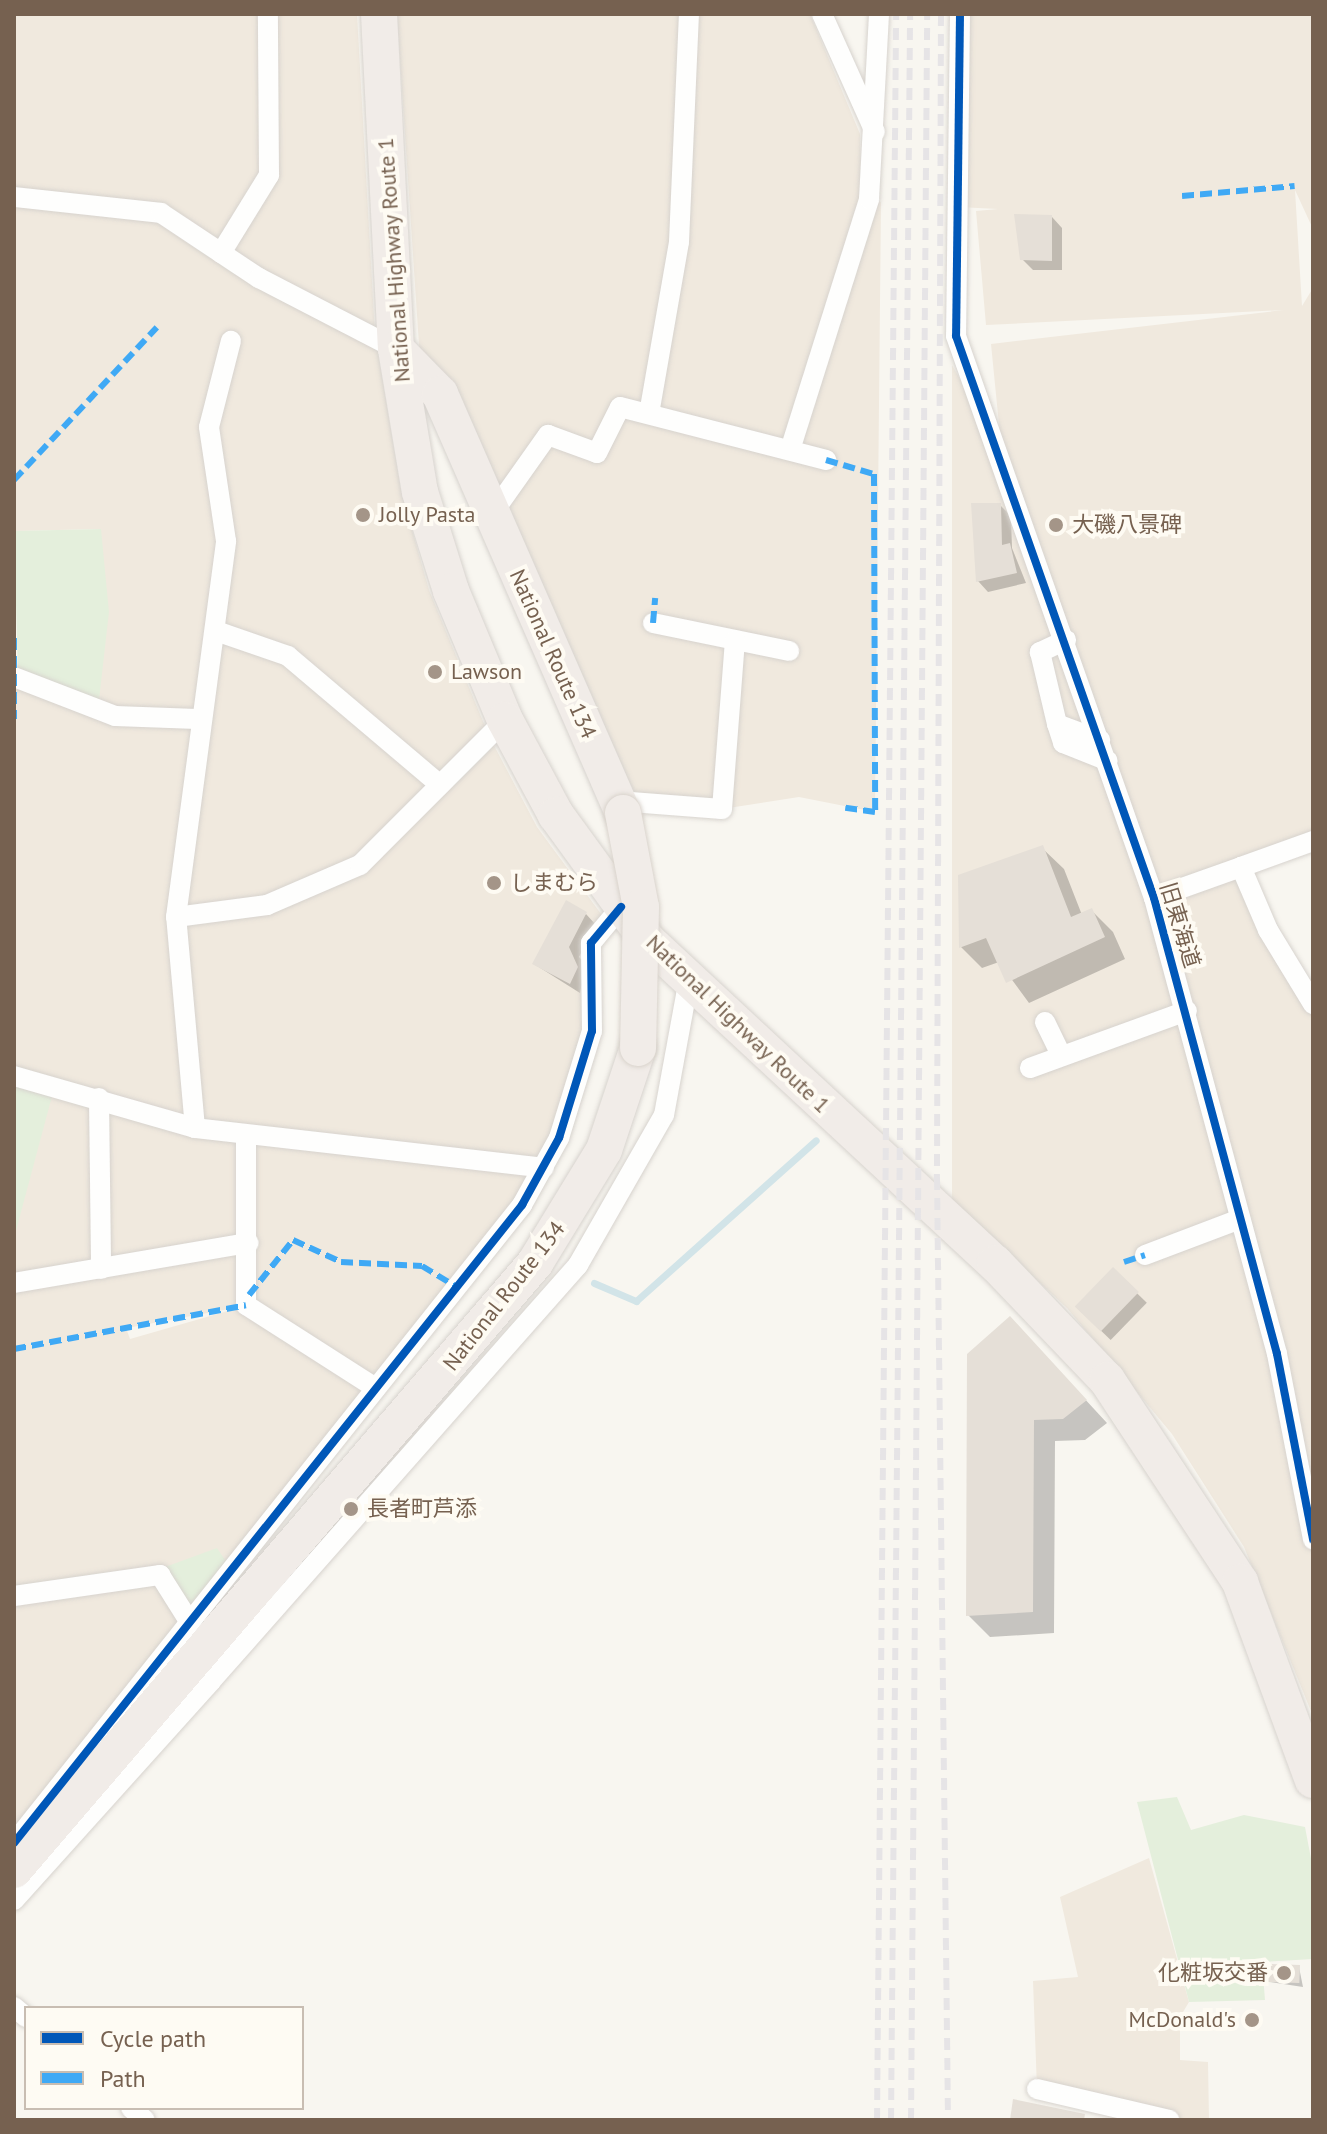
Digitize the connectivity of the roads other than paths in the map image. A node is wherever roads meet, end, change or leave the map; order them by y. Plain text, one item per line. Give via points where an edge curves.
1 (268, 14) edge
2 (379, 14) edge
3 (689, 14) edge
4 (822, 14) edge
5 (879, 14) edge
6 (960, 14) edge
7 (876, 135) junction
8 (14, 197) edge
9 (221, 253) junction
10 (231, 341) dead end
11 (396, 349) junction
12 (649, 414) junction
13 (790, 450) junction
14 (826, 460) dead end
15 (492, 514) junction
16 (653, 623) dead end
17 (216, 631) junction
18 (735, 640) junction
19 (1066, 640) junction
20 (789, 651) dead end
21 (14, 677) edge
22 (197, 719) junction
23 (505, 720) junction
24 (1057, 724) junction
25 (1100, 740) junction
26 (1108, 761) junction
27 (440, 785) junction
28 (620, 807) junction
29 (1313, 841) edge
30 (1241, 867) junction
31 (1154, 898) junction
32 (621, 907) junction
33 (176, 917) junction
34 (688, 984) junction
35 (1313, 1004) edge
36 (1187, 1011) junction
37 (1045, 1022) dead end
38 (1060, 1053) junction
39 (1030, 1068) dead end
40 (14, 1076) edge
41 (99, 1098) junction
42 (195, 1128) junction
43 (246, 1136) junction
44 (544, 1168) junction
45 (1240, 1219) junction
46 (249, 1243) junction
47 (1145, 1255) dead end
48 (101, 1269) junction
49 (14, 1283) edge
50 (376, 1388) junction
51 (1307, 1462) edge
52 (1313, 1540) edge
53 (14, 1596) edge
54 (189, 1621) junction
55 (201, 1673) junction
56 (1310, 1735) edge
57 (1313, 1780) edge
58 (14, 1843) edge
59 (14, 1870) edge
60 (14, 1900) edge
61 (1037, 2089) dead end
62 (1169, 2120) edge

1 - 9 street via 269,175
2 - 11 highway, National Highway Route 1
3 - 12 street via 679,242
4 - 7 street
5 - 7 street
6 - 19 street, 旧東海道 via 956,336
7 - 13 street via 869,199
8 - 9 street via 161,213
9 - 11 street
10 - 17 street via 209,427 226,541
11 - 15 highway, National Route 134 via 440,394
11 - 23 highway, National Highway Route 1 via 420,492 451,591
12 - 13 street
12 - 15 street via 620,407 597,453 548,435
13 - 14 street
15 - 28 highway, National Route 134
16 - 18 street
17 - 22 street
17 - 27 street via 288,656
18 - 20 street
18 - 28 street via 722,809
19 - 24 street via 1040,652
19 - 25 street, 旧東海道
21 - 22 street via 115,716
22 - 33 street
23 - 27 street
23 - 32 highway, National Highway Route 1 via 556,815
24 - 25 street
24 - 26 street via 1063,743
25 - 26 street, 旧東海道
26 - 31 street, 旧東海道
27 - 33 street via 360,865 267,905
28 - 55 highway, National Route 134, bridge via 641,907 638,1048 604,1150 535,1263
29 - 30 street
30 - 31 street
30 - 35 street via 1268,930
31 - 36 street, 旧東海道
32 - 34 highway, National Highway Route 1
32 - 44 street via 591,943 592,1031
33 - 42 street
34 - 55 street via 664,1115 578,1265
34 - 56 highway, National Highway Route 1 via 995,1263 1107,1380 1212,1529
36 - 38 street
36 - 45 street, 旧東海道
37 - 38 street
38 - 39 street
40 - 41 street
41 - 42 street
41 - 48 street
42 - 43 street
43 - 44 street
43 - 46 street
44 - 50 street via 460,1289
45 - 47 street
45 - 51 street, 旧東海道
46 - 48 street
46 - 50 street via 246,1305
48 - 49 street
50 - 54 street
51 - 52 street, 旧東海道
53 - 54 street via 160,1575
54 - 58 street
55 - 59 highway, National Route 134
55 - 60 street
56 - 57 highway, National Highway Route 1
61 - 62 street

